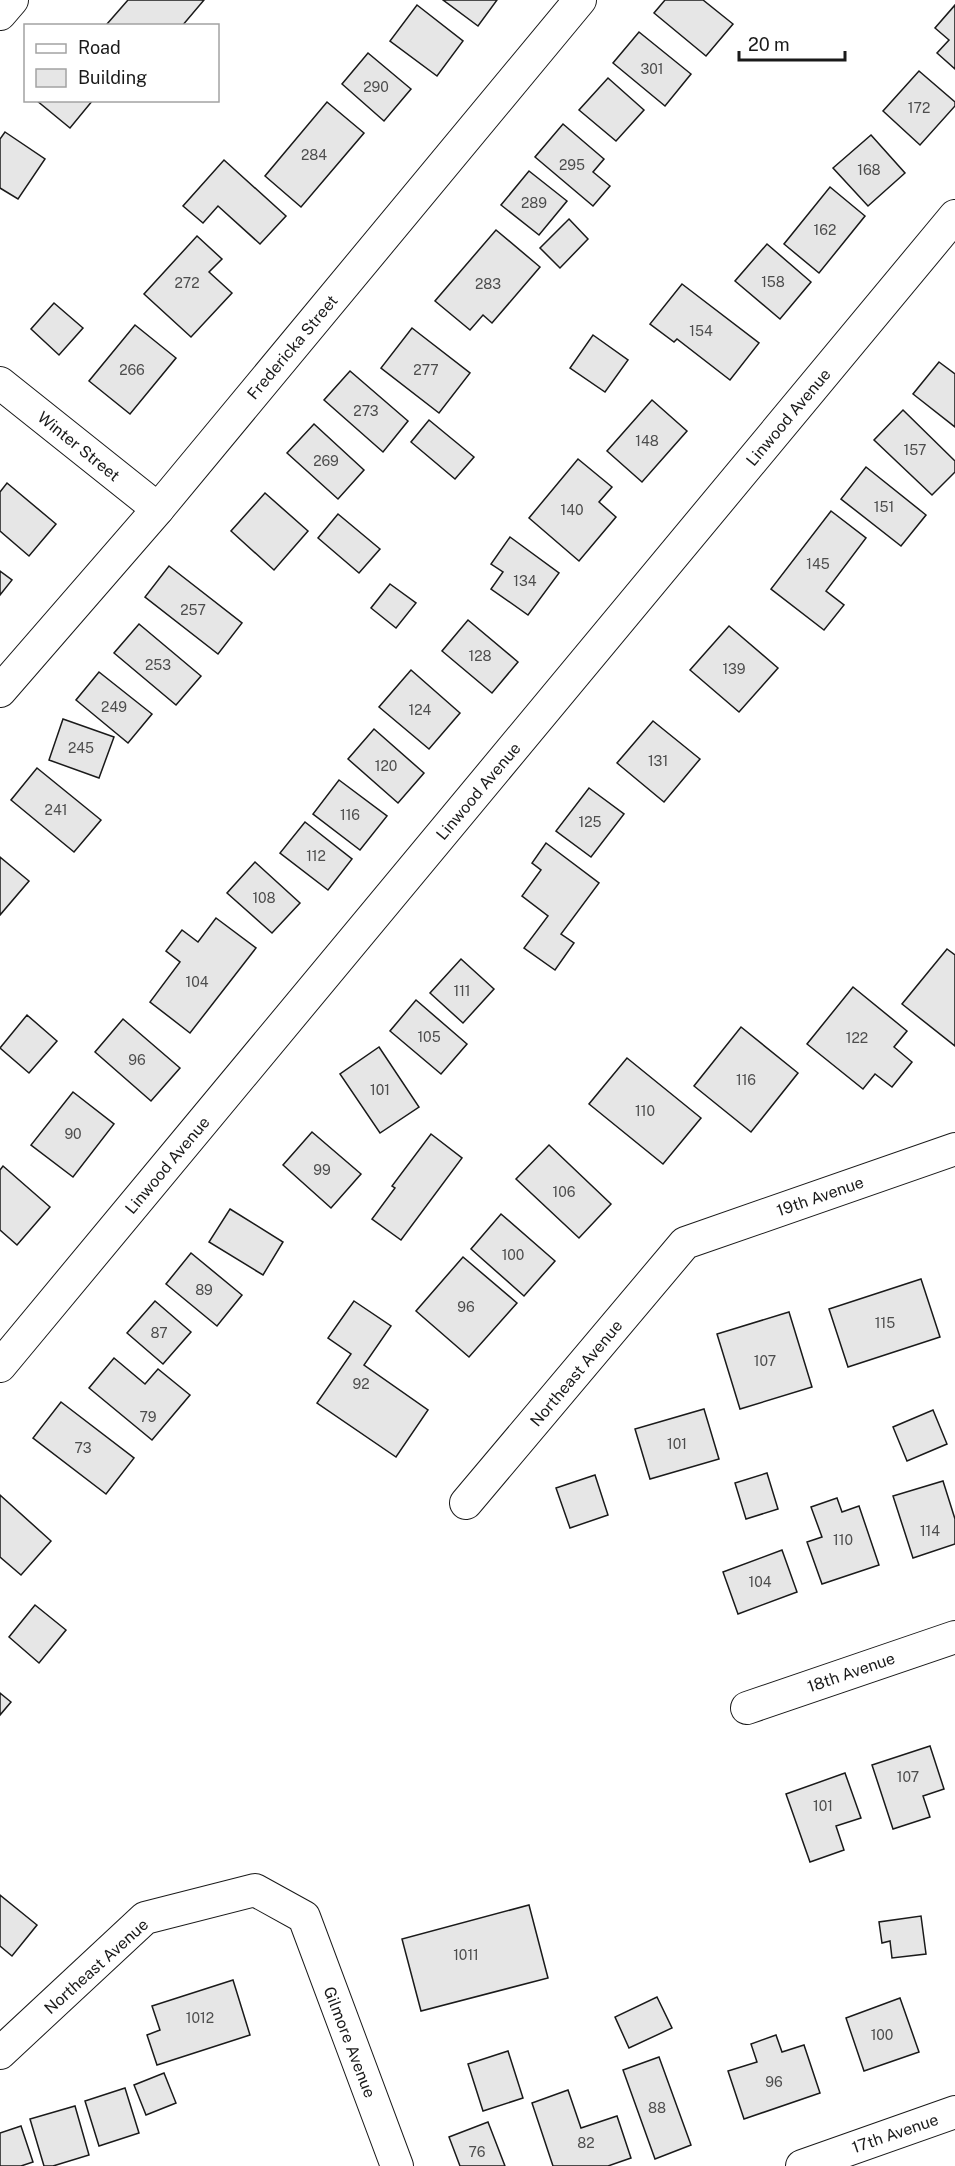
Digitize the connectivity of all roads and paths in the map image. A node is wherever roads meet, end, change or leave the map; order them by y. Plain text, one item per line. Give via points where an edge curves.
1 (12, 0) edge
2 (580, 0) edge
3 (0, 14) edge
4 (955, 216) edge
5 (0, 383) edge
6 (158, 509) junction
7 (0, 691) edge
8 (955, 1149) edge
9 (685, 1243) joint
10 (0, 1366) edge
11 (466, 1503) dead end
12 (955, 1637) edge
13 (747, 1708) dead end
14 (304, 1917) joint
15 (0, 2053) edge
16 (955, 2112) edge
17 (397, 2166) edge
18 (802, 2166) edge

1 - 3 street
2 - 6 street, Fredericka Street
4 - 10 street, Linwood Avenue
5 - 6 street, Winter Street
6 - 7 street, Fredericka Street
8 - 9 street, 19th Avenue
9 - 11 street, Northeast Avenue
12 - 13 street, 18th Avenue
14 - 15 street, Northeast Avenue via 255,1890 145,1918
14 - 17 street, Gilmore Avenue
16 - 18 street, 17th Avenue

